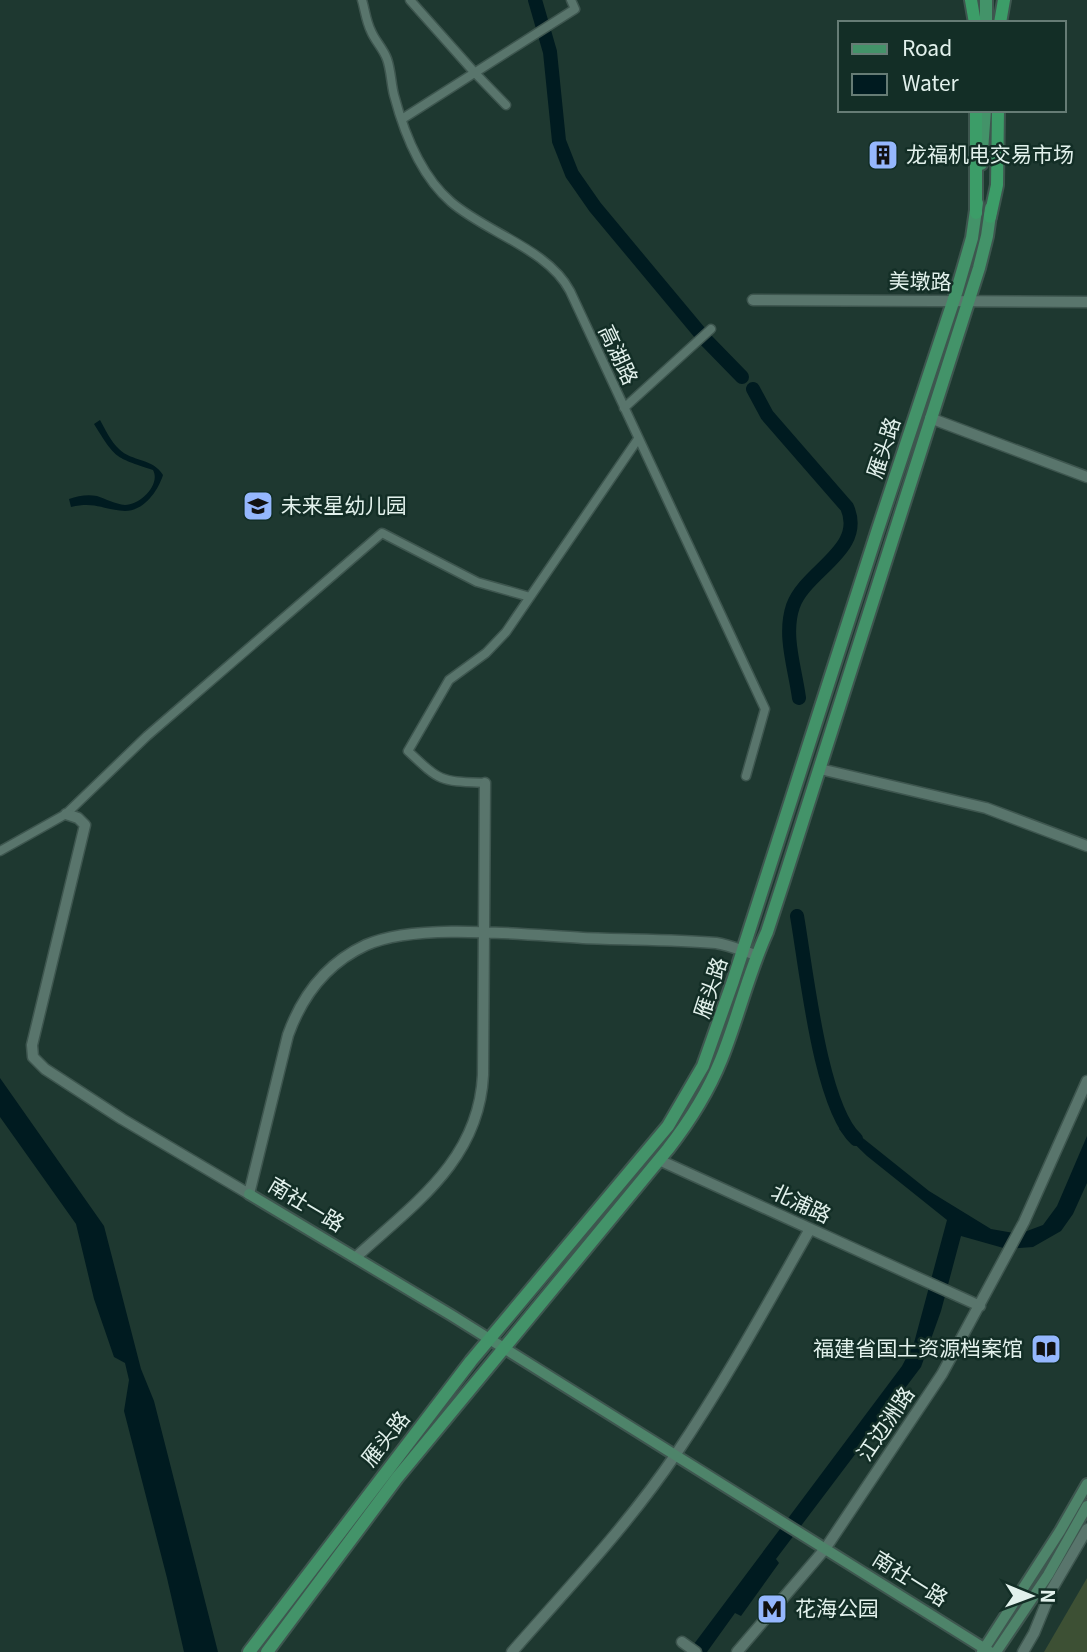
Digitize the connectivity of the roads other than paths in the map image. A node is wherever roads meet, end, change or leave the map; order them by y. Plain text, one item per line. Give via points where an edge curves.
1 (362, 0) edge
2 (410, 0) edge
3 (571, 0) edge
4 (971, 0) edge
5 (988, 0) edge
6 (1004, 0) edge
7 (975, 21) edge
8 (988, 21) edge
9 (1000, 21) edge
10 (475, 73) junction
11 (506, 105) dead end
12 (975, 112) edge
13 (987, 112) edge
14 (987, 112) edge
15 (998, 112) edge
16 (402, 118) junction
17 (976, 213) junction
18 (990, 217) junction
19 (752, 300) dead end
20 (953, 302) junction
21 (967, 302) junction
22 (1087, 302) edge
23 (711, 328) dead end
24 (624, 408) junction
25 (930, 418) junction
26 (638, 439) junction
27 (1087, 477) edge
28 (530, 597) junction
29 (820, 769) junction
30 (746, 776) dead end
31 (485, 783) joint
32 (66, 814) junction
33 (1087, 846) edge
34 (0, 851) edge
35 (484, 934) junction
36 (743, 951) junction
37 (756, 955) junction
38 (1087, 1081) edge
39 (659, 1160) junction
40 (249, 1194) junction
41 (810, 1229) junction
42 (356, 1257) junction
43 (980, 1306) junction
44 (489, 1340) junction
45 (502, 1349) junction
46 (675, 1455) junction
47 (1087, 1484) edge
48 (1087, 1506) edge
49 (1087, 1529) edge
50 (825, 1549) junction
51 (682, 1642) dead end
52 (988, 1651) edge
53 (248, 1652) edge
54 (267, 1652) edge
55 (512, 1652) edge
56 (696, 1652) edge
57 (737, 1652) edge
58 (1023, 1652) edge

1 - 16 street, 高湖路 via 370,30 388,62
2 - 10 street
3 - 10 street via 575,9
4 - 7 highway
5 - 8 main road
6 - 9 highway
10 - 11 street
10 - 16 street
12 - 17 highway
13 - 17 main road, 雁头路
14 - 18 main road, 雁头路
15 - 18 highway via 997,185
16 - 24 street, 高湖路 via 423,167 449,200 483,226 537,256 563,279
17 - 20 main road, 雁头路
18 - 21 main road, 雁头路
19 - 20 street, 美墩路
20 - 21 street, 美墩路
20 - 36 main road, 雁头路
21 - 22 street, 美墩路
21 - 25 main road, 雁头路
23 - 24 street
24 - 26 street, 高湖路
25 - 27 street
25 - 29 main road, 雁头路
26 - 28 street
26 - 30 street, 高湖路 via 765,709
28 - 31 street via 493,648 449,680 408,751 443,780
28 - 32 street via 477,582 382,533 147,736
29 - 33 street via 986,808
29 - 37 main road, 雁头路
31 - 35 street
32 - 34 street
32 - 40 street, 南社一路 via 85,825 32,1045 33,1057 122,1119
35 - 36 street via 718,944
35 - 40 street via 423,934 376,942 347,956 320,978 304,999 288,1035
35 - 42 street via 483,1084 473,1126 443,1177
36 - 37 street
36 - 44 main road, 雁头路 via 708,1054 676,1114
37 - 39 main road, 雁头路 via 720,1064 688,1123
38 - 43 street, 江边洲路 via 1047,1174
39 - 41 street, 北浦路
39 - 45 main road, 雁头路
40 - 42 main road, 南社一路
41 - 43 street, 北浦路
41 - 46 street via 746,1344
42 - 44 main road, 南社一路
43 - 50 street, 江边洲路 via 942,1374
44 - 45 main road, 南社一路
44 - 53 main road, 雁头路
45 - 46 main road, 南社一路
45 - 54 main road, 雁头路 via 397,1478
46 - 50 main road, 南社一路
46 - 55 street
47 - 52 main road
48 - 52 main road via 1048,1575
49 - 58 street
50 - 52 main road, 南社一路
50 - 57 street, 江边洲路
51 - 56 street

